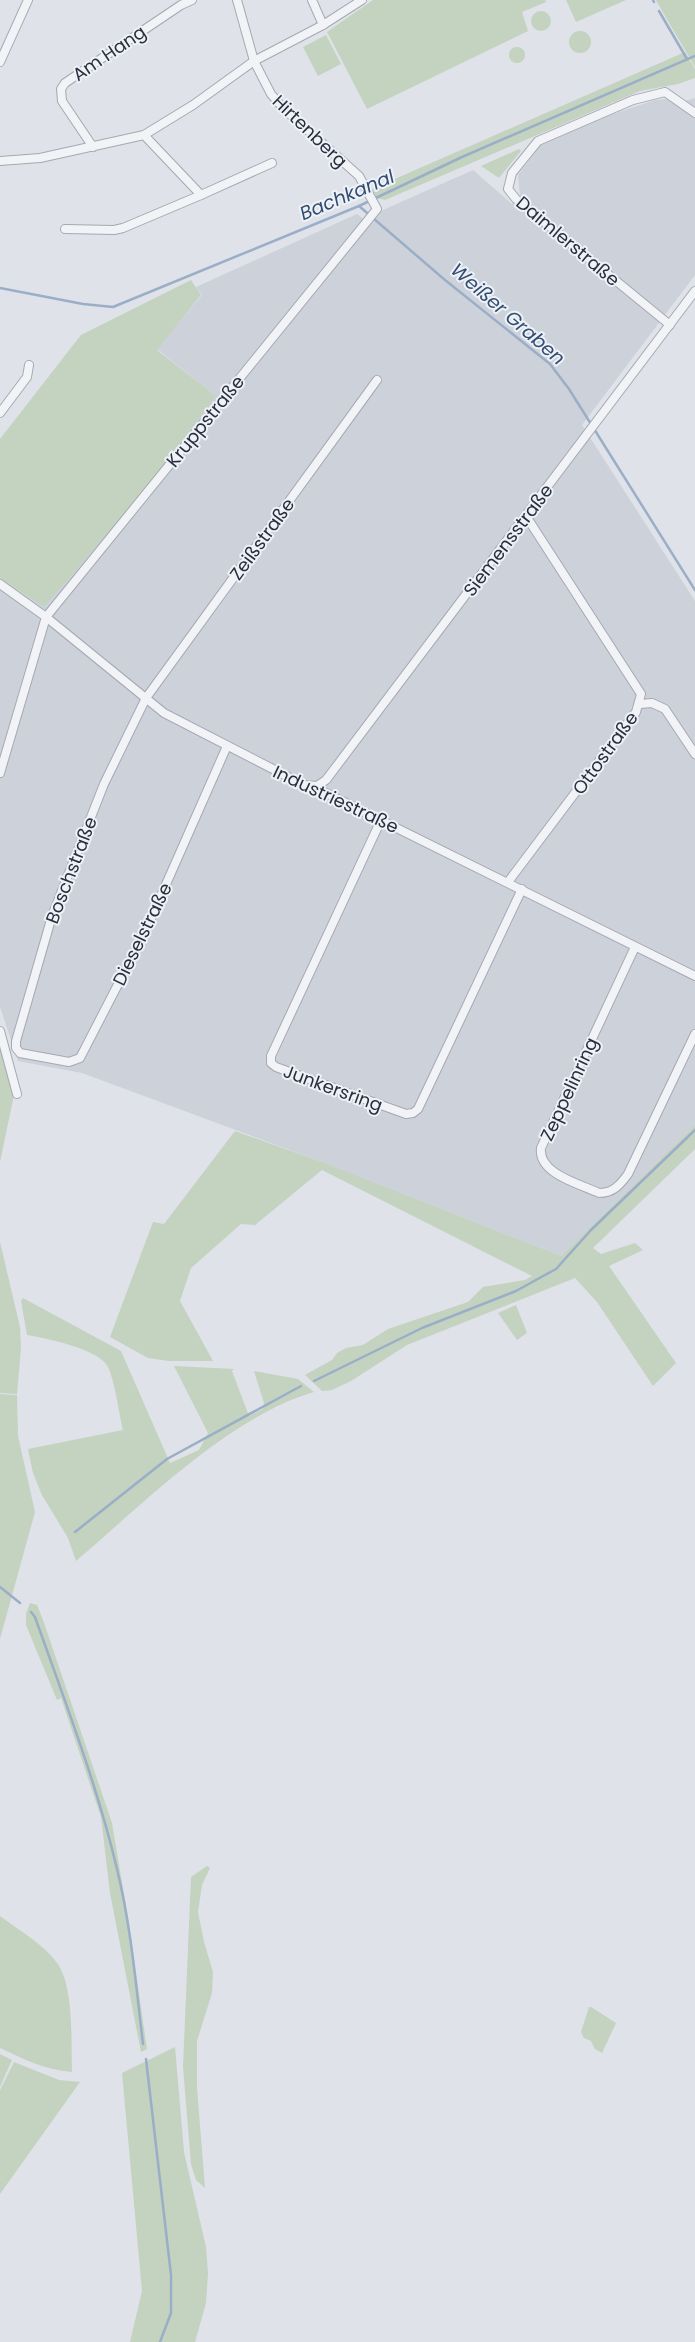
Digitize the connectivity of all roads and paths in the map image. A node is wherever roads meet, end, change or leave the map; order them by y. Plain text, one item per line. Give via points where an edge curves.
1 (28, 0) edge
2 (192, 0) edge
3 (237, 0) edge
4 (312, 0) edge
5 (362, 0) edge
6 (323, 25) junction
7 (13, 31) junction
8 (0, 49) edge
9 (254, 61) junction
10 (0, 62) edge
11 (695, 114) edge
12 (144, 135) junction
13 (93, 147) junction
14 (0, 161) edge
15 (272, 163) dead end
16 (201, 195) junction
17 (366, 222) joint
18 (65, 229) dead end
19 (695, 291) edge
20 (670, 325) junction
21 (29, 365) dead end
22 (377, 380) dead end
23 (0, 414) edge
24 (526, 516) junction
25 (0, 584) edge
26 (46, 617) junction
27 (146, 698) junction
28 (640, 704) junction
29 (227, 746) junction
30 (695, 754) edge
31 (0, 773) edge
32 (317, 786) junction
33 (381, 820) junction
34 (508, 882) junction
35 (522, 890) junction
36 (635, 947) junction
37 (695, 976) edge
38 (0, 1031) edge
39 (695, 1034) edge
40 (16, 1048) joint
41 (17, 1094) dead end

1 - 7 street
2 - 13 street, Am Hang via 64,83 62,102
3 - 9 street, Hirtenberg
4 - 6 street
5 - 6 street
6 - 9 street
7 - 8 street
7 - 10 street
9 - 12 street
9 - 17 street, Hirtenberg via 271,94 283,108 359,176 377,209
11 - 20 street, Daimlerstraße via 665,92 633,100 538,141 509,180 508,189 516,198
12 - 13 street
12 - 16 street
13 - 14 street via 40,158
15 - 16 street
16 - 18 street via 123,228
17 - 26 street, Kruppstraße
19 - 20 street, Siemensstraße
20 - 24 street, Siemensstraße
21 - 23 street via 27,377
22 - 27 street, Zeißstraße
24 - 28 street, Ottostraße via 641,694
24 - 32 street, Siemensstraße via 326,780
25 - 26 street, Industriestraße
26 - 27 street, Industriestraße
26 - 31 street
27 - 29 street, Industriestraße via 185,726
27 - 40 street, Boschstraße via 104,784 49,924
28 - 30 street via 652,703 665,710
28 - 34 street, Ottostraße
29 - 32 street, Industriestraße via 304,785
29 - 40 street, Dieselstraße via 145,932 80,1058 69,1062 20,1053
32 - 33 street, Industriestraße
33 - 34 street, Industriestraße
33 - 35 street, Junkersring via 271,1056 271,1063 276,1067 406,1114 418,1109
34 - 35 street, Industriestraße
35 - 36 street, Industriestraße
36 - 37 street, Industriestraße
36 - 39 street, Zeppelinring via 541,1148 540,1156 548,1169 599,1193 606,1193 620,1184 628,1174
38 - 41 street

